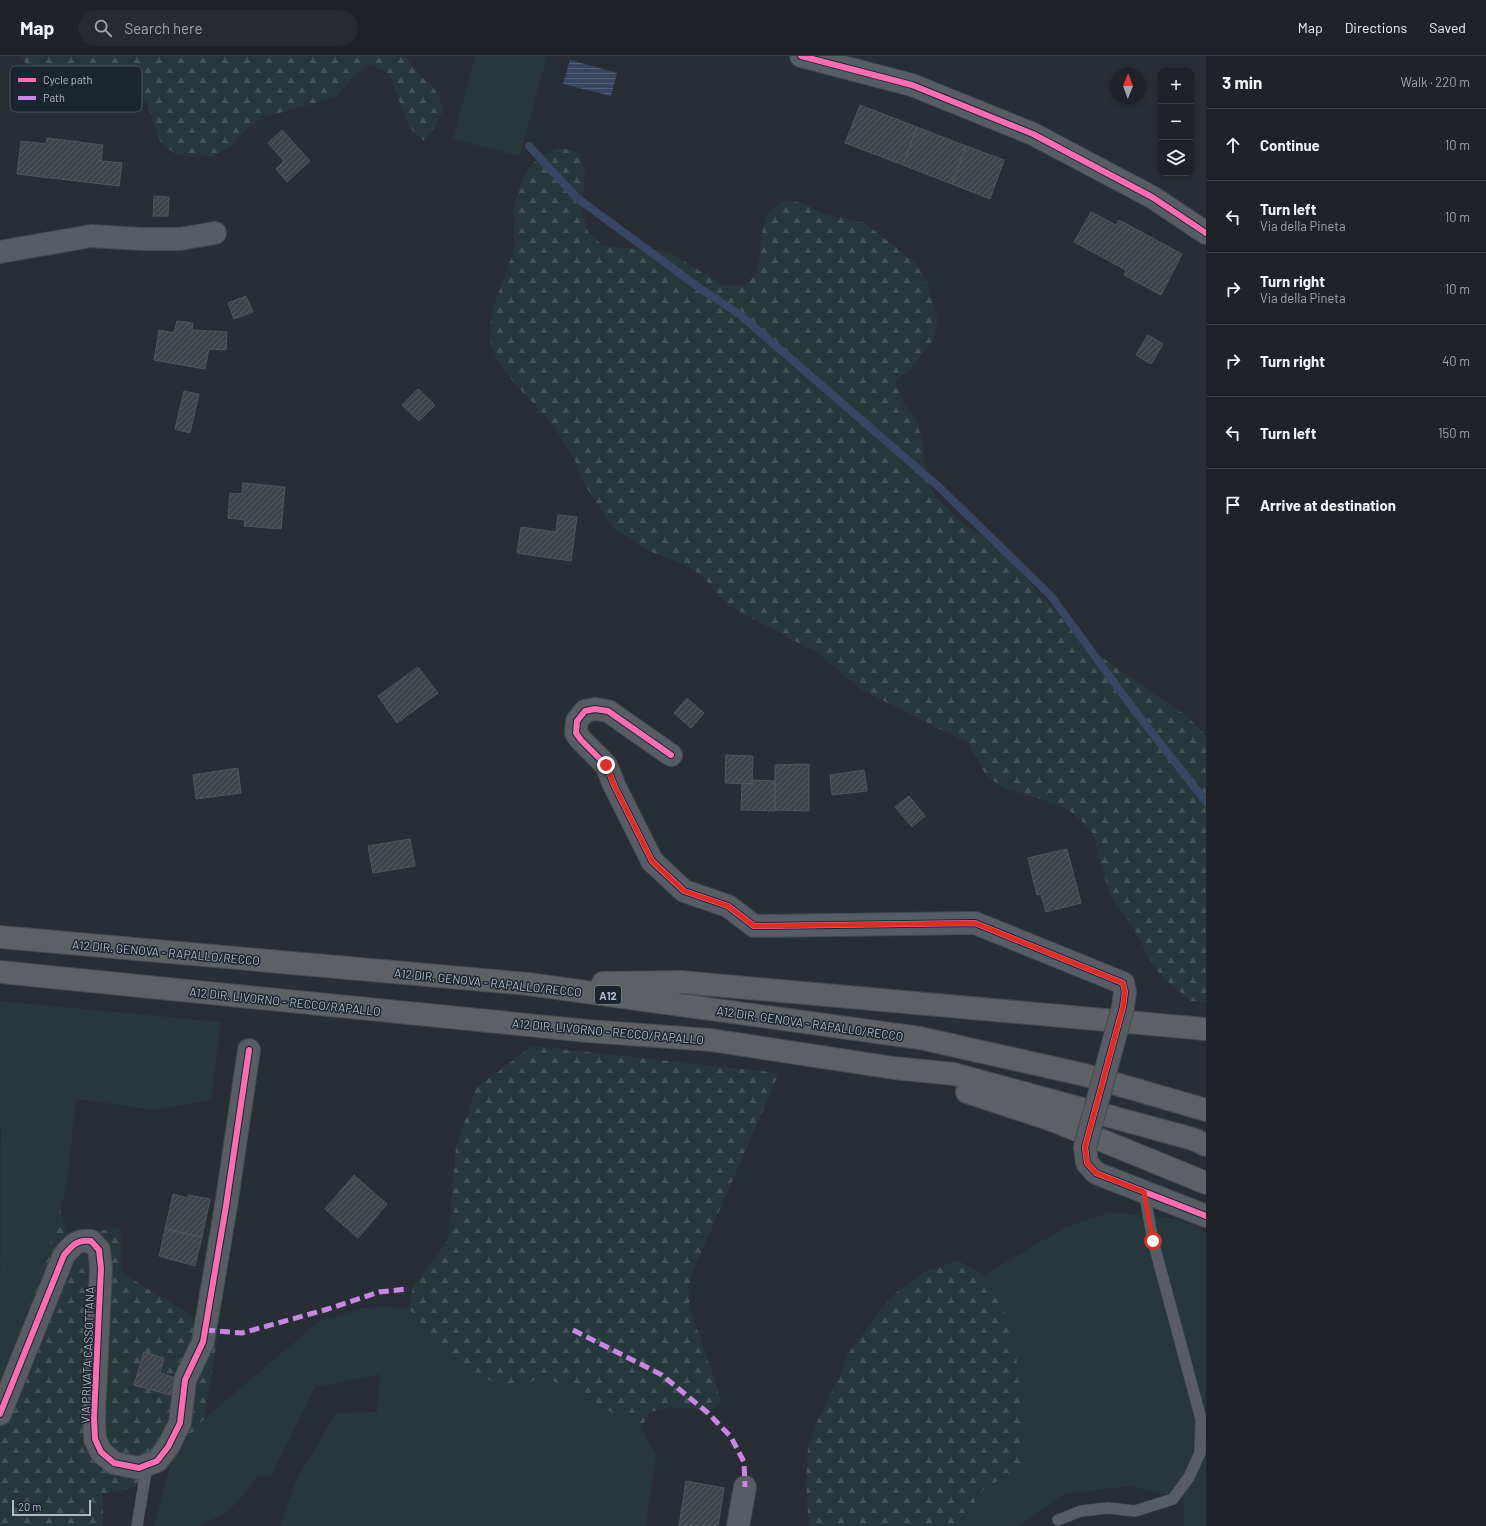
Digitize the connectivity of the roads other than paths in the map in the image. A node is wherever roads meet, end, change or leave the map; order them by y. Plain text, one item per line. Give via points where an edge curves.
1 (801, 56) edge
2 (215, 233) dead end
3 (1206, 233) edge
4 (0, 252) edge
5 (671, 755) dead end
6 (0, 937) edge
7 (0, 972) edge
8 (528, 984) junction
9 (1206, 1030) edge
10 (249, 1050) dead end
11 (894, 1068) junction
12 (1206, 1110) edge
13 (1206, 1144) edge
14 (1206, 1184) edge
15 (1144, 1192) junction
16 (1206, 1216) edge
17 (0, 1414) edge
18 (147, 1465) junction
19 (745, 1487) dead end
20 (1058, 1520) dead end
21 (137, 1526) edge
22 (738, 1526) edge

1 - 3 street via 912,85 1033,134 1152,197
2 - 4 street via 180,239 91,236
5 - 15 street, bridge via 608,711 595,709 585,712 577,721 576,733 606,765 652,861 684,891 728,906 754,926 975,923 1123,983 1123,1007 1085,1147 1087,1163 1096,1173
6 - 8 highway, A12 DIR. GENOVA - RAPALLO/RECCO / A12
7 - 11 highway, A12 DIR. LIVORNO - RECCO/RAPALLO via 588,1031 711,1040
8 - 9 highway via 681,982
8 - 12 highway, A12 DIR. GENOVA - RAPALLO/RECCO / A12 via 920,1038 1085,1075
10 - 18 street via 203,1342 186,1380 180,1423 158,1461
11 - 13 highway, A12 DIR. LIVORNO - RECCO/RAPALLO via 954,1074
11 - 14 highway via 1052,1120
15 - 16 street
15 - 20 lane via 1153,1241 1201,1419 1200,1453 1189,1477 1173,1499 1135,1511 1108,1508 1081,1511
17 - 18 street, VIA PRIVATA CASSOTTANA via 64,1255 75,1242 90,1240 99,1250 101,1268 95,1439 101,1452 114,1463 139,1468
18 - 21 lane
19 - 22 street

